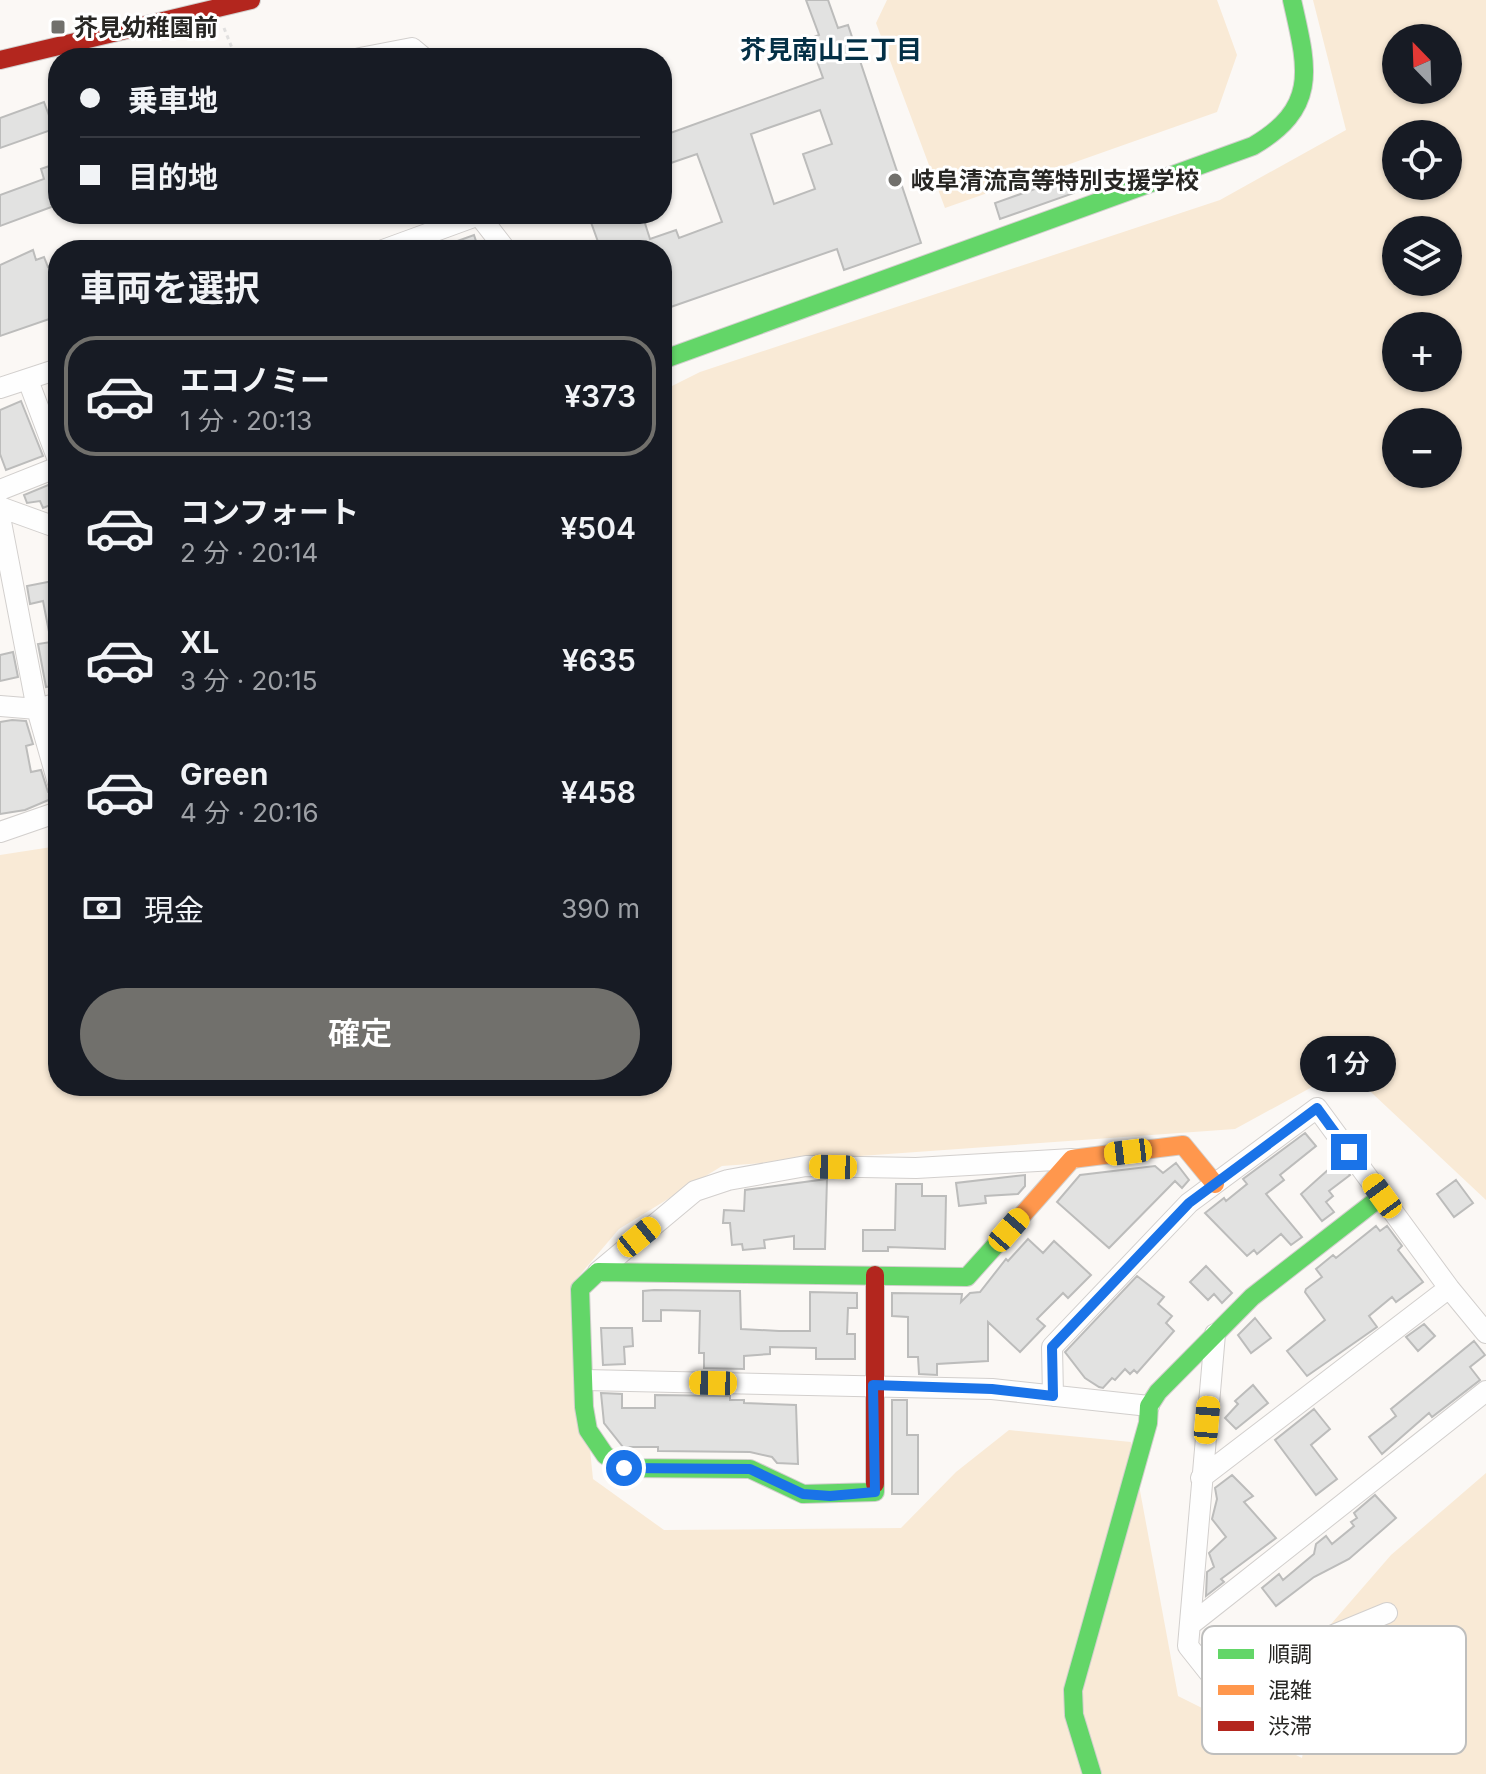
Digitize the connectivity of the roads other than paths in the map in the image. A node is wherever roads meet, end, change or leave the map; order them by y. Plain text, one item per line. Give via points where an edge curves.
1 (251, 0) edge
2 (1292, 0) edge
3 (163, 10) edge
4 (0, 60) edge
5 (452, 224) edge
6 (486, 224) edge
7 (409, 240) edge
8 (498, 240) edge
9 (672, 356) edge
10 (48, 373) edge
11 (28, 380) junction
12 (0, 388) edge
13 (48, 433) edge
14 (48, 473) edge
15 (1, 502) edge
16 (48, 523) edge
17 (0, 706) edge
18 (48, 706) edge
19 (37, 709) junction
20 (48, 748) edge
21 (48, 815) edge
22 (0, 832) edge
23 (1072, 1159) junction
24 (1215, 1184) junction
25 (1382, 1196) junction
26 (598, 1272) junction
27 (875, 1275) junction
28 (1449, 1288) junction
29 (1486, 1333) edge
30 (1215, 1334) junction
31 (585, 1380) junction
32 (873, 1385) junction
33 (1486, 1391) edge
34 (1053, 1396) junction
35 (1149, 1406) junction
36 (1201, 1478) junction
37 (1387, 1613) dead end
38 (1190, 1625) junction
39 (1355, 1626) edge
40 (1202, 1664) edge
41 (1092, 1774) edge

1 - 3 street
2 - 9 street via 1304,53 1302,87 1285,125 1253,146
3 - 4 street
5 - 7 street
6 - 8 street
10 - 11 street
11 - 12 street
11 - 13 street
14 - 15 street
15 - 16 street
15 - 19 street
17 - 19 street
18 - 19 street
19 - 20 street
21 - 22 street
23 - 24 street via 1183,1145
23 - 26 street via 916,1168 806,1166 728,1180 695,1191
23 - 27 street via 967,1277
24 - 25 street via 1317,1108
24 - 34 street via 1189,1203 1052,1347
25 - 28 street
25 - 30 street via 1252,1297
26 - 27 street
26 - 31 street via 580,1289
27 - 32 street
28 - 29 street
28 - 36 street
30 - 35 street
30 - 36 street
31 - 32 street
31 - 32 street via 588,1430 605,1455 624,1468 750,1469 803,1494 830,1496 875,1492
32 - 34 street
33 - 38 street
34 - 35 street
35 - 41 street via 1073,1690 1074,1715
36 - 38 street
37 - 39 street
38 - 40 street via 1188,1646

